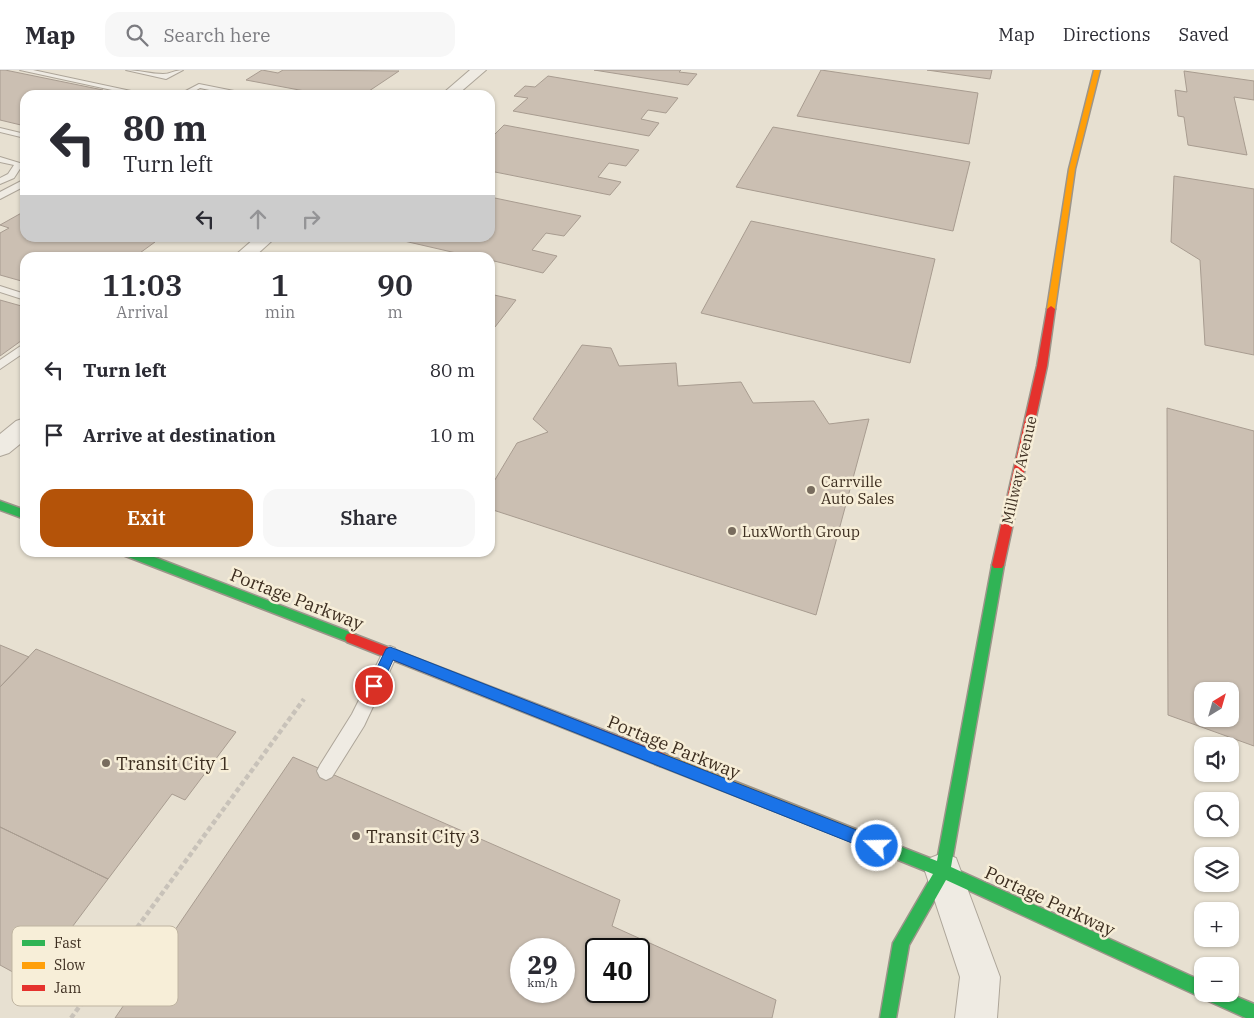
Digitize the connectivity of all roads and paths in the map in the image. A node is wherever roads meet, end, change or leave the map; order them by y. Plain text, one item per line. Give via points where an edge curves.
1 (23, 70) edge
2 (129, 70) edge
3 (180, 70) edge
4 (479, 70) edge
5 (1097, 70) edge
6 (121, 90) edge
7 (191, 90) edge
8 (219, 90) edge
9 (454, 90) edge
10 (0, 130) edge
11 (20, 135) edge
12 (0, 159) edge
13 (0, 182) edge
14 (20, 185) edge
15 (0, 196) edge
16 (261, 242) edge
17 (248, 252) edge
18 (0, 289) edge
19 (20, 295) edge
20 (20, 351) edge
21 (0, 365) edge
22 (20, 431) edge
23 (0, 447) edge
24 (0, 505) edge
25 (20, 513) edge
26 (139, 557) edge
27 (390, 653) junction
28 (304, 699) dead end
29 (326, 771) dead end
30 (943, 871) junction
31 (138, 926) edge
32 (1194, 985) edge
33 (1230, 1002) edge
34 (80, 1006) edge
35 (1254, 1013) edge
36 (71, 1018) edge
37 (888, 1018) edge
38 (976, 1018) edge

1 - 6 lane
2 - 3 lane via 166,77
4 - 9 street
5 - 30 street, Millway Avenue via 1072,169 1042,366 1003,540
7 - 8 lane via 199,86
10 - 11 lane
12 - 13 lane via 19,164 11,176
14 - 15 lane
16 - 17 street
18 - 19 lane
20 - 21 lane
22 - 23 street
24 - 25 street
26 - 27 street, Portage Parkway
27 - 29 lane via 358,720
27 - 30 street, Portage Parkway
28 - 31 path
30 - 32 street, Portage Parkway
30 - 37 street, Millway Avenue via 900,943
30 - 38 street, Millway Avenue via 980,978
33 - 35 street
34 - 36 path

